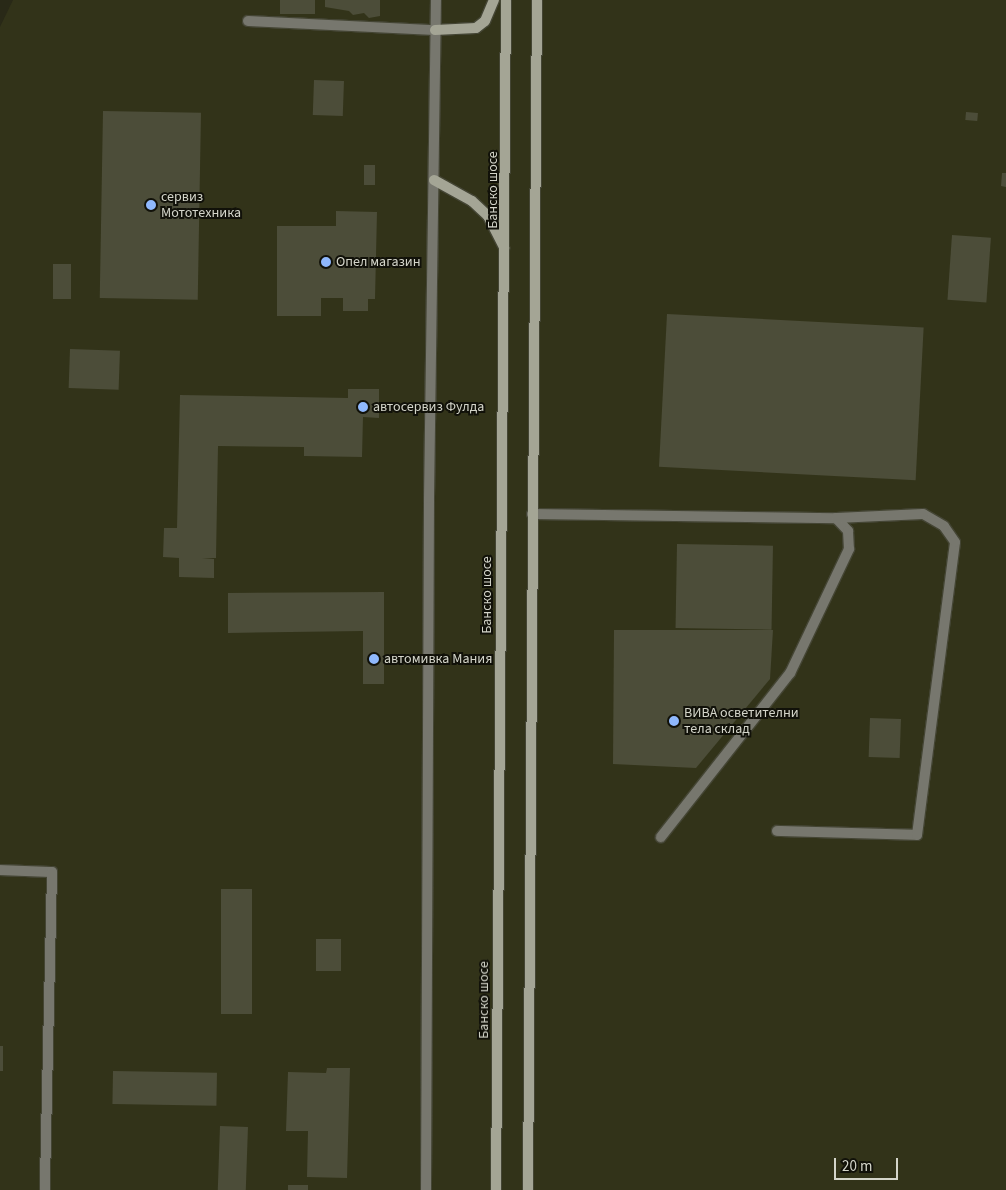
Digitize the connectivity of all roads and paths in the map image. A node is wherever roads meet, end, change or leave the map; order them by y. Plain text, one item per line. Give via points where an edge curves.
1 (436, 0) edge
2 (494, 0) edge
3 (506, 0) edge
4 (537, 0) edge
5 (248, 22) dead end
6 (435, 30) junction
7 (434, 180) junction
8 (506, 255) junction
9 (532, 514) junction
10 (836, 518) junction
11 (777, 831) dead end
12 (661, 838) dead end
13 (0, 870) edge
14 (45, 1190) edge
15 (426, 1190) edge
16 (496, 1190) edge
17 (528, 1190) edge

1 - 6 street
2 - 6 main road via 485,21 476,28
3 - 8 main road, Банско шосе
4 - 9 main road
5 - 6 street
6 - 7 street
7 - 8 main road via 472,201 488,216
7 - 15 street via 428,498
8 - 16 main road, Банско шосе
9 - 10 street
9 - 17 main road
10 - 11 street via 923,514 944,526 955,542 917,835
10 - 12 street via 848,531 849,549 790,673
13 - 14 street via 52,872

